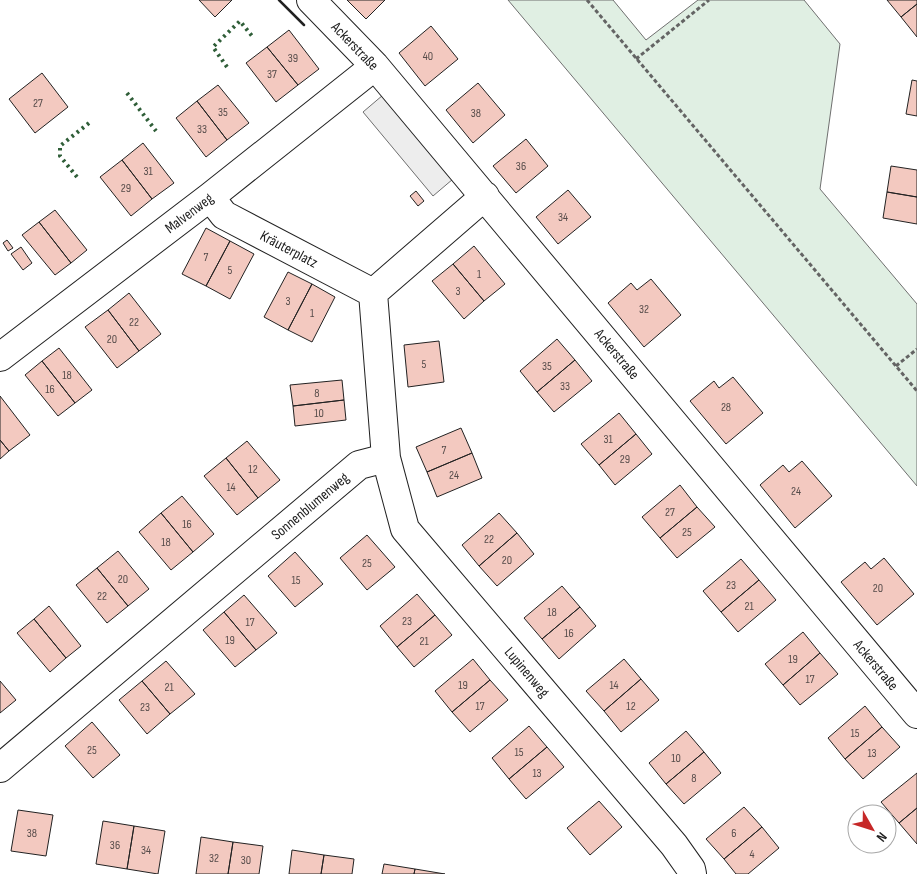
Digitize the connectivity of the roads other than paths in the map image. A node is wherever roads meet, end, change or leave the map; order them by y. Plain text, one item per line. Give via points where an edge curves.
1 (311, 0) edge
2 (375, 66) junction
3 (485, 196) junction
4 (210, 197) junction
5 (373, 293) junction
6 (0, 357) edge
7 (386, 458) junction
8 (917, 714) edge
9 (0, 768) edge
10 (692, 874) edge

1 - 2 street, Ackerstraße
2 - 3 street, Ackerstraße
2 - 4 street, Malvenweg
3 - 5 street
3 - 8 street, Ackerstraße
4 - 5 street, Kräuterplatz via 224,215
4 - 6 street, Malvenweg
5 - 7 street
7 - 9 street, Sonnenblumenweg via 359,465
7 - 10 street, Lupinenweg via 405,529 674,845

